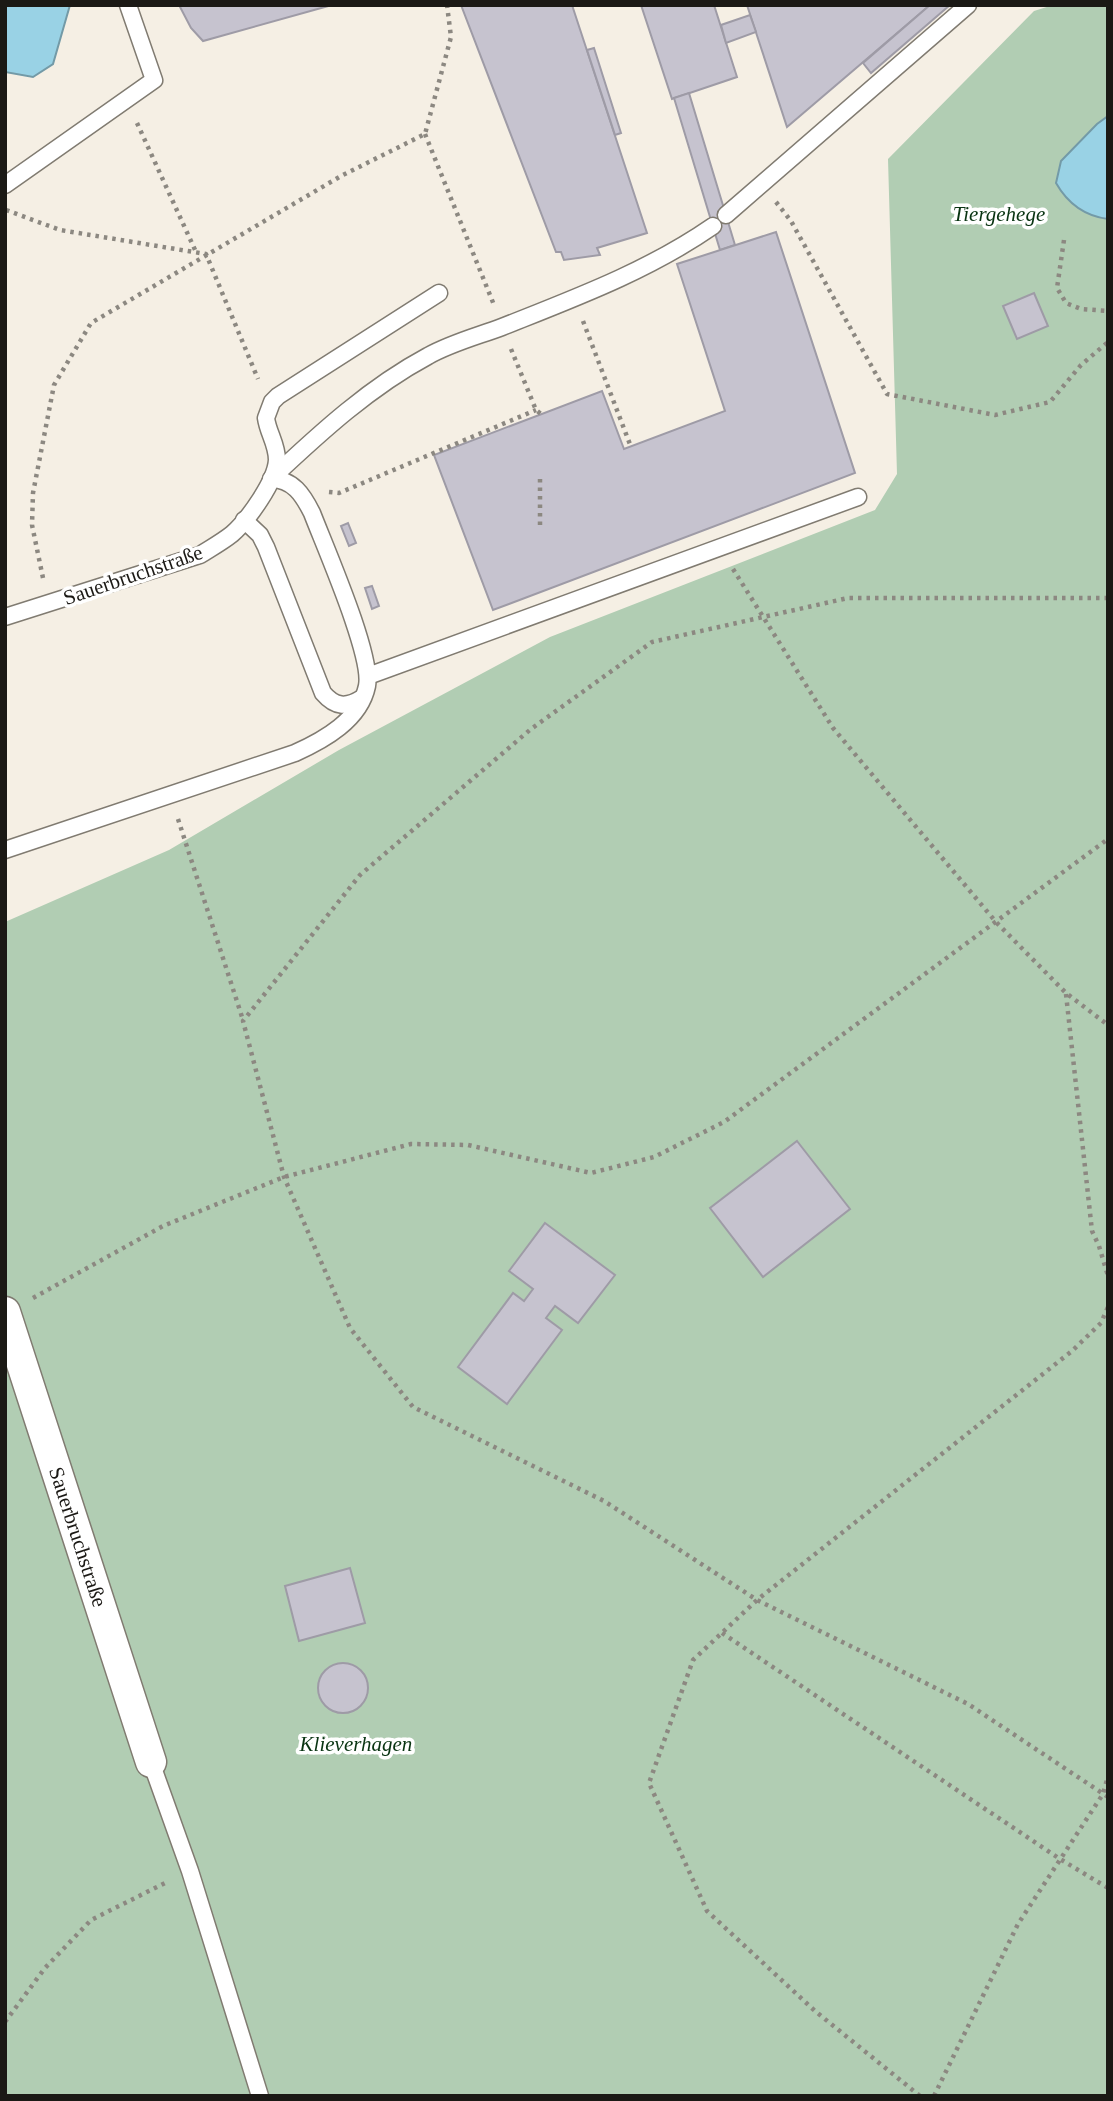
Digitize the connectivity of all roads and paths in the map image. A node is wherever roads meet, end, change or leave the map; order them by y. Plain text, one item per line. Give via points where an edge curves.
1 (128, 5) edge
2 (447, 5) edge
3 (968, 5) edge
4 (138, 91) junction
5 (425, 134) junction
6 (762, 184) junction
7 (5, 185) edge
8 (5, 210) edge
9 (726, 215) dead end
10 (713, 226) dead end
11 (1064, 240) dead end
12 (196, 252) junction
13 (206, 254) junction
14 (439, 293) dead end
15 (574, 297) junction
16 (1108, 311) edge
17 (502, 327) junction
18 (1108, 342) edge
19 (270, 407) junction
20 (631, 447) dead end
21 (540, 476) dead end
22 (271, 479) junction
23 (295, 487) junction
24 (858, 497) dead end
25 (244, 520) junction
26 (540, 525) dead end
27 (720, 547) junction
28 (1108, 598) edge
29 (50, 603) junction
30 (5, 617) edge
31 (762, 618) junction
32 (368, 676) junction
33 (362, 698) junction
34 (170, 794) junction
35 (1107, 840) edge
36 (5, 850) edge
37 (996, 922) junction
38 (1066, 993) junction
39 (243, 1021) junction
40 (1108, 1025) edge
41 (284, 1177) junction
42 (1108, 1276) edge
43 (1108, 1307) edge
44 (5, 1313) edge
45 (757, 1600) junction
46 (722, 1633) junction
47 (151, 1762) joint
48 (1108, 1776) edge
49 (1105, 1796) edge
50 (1060, 1859) junction
51 (190, 1871) junction
52 (1108, 1888) edge
53 (5, 2022) edge
54 (260, 2096) edge
55 (920, 2096) edge
56 (934, 2096) edge

1 - 4 lane via 153,80
2 - 5 path via 451,37
3 - 6 lane
4 - 7 lane
4 - 12 path via 137,124
5 - 13 path via 341,176
5 - 17 path
6 - 9 lane
6 - 18 path via 791,222 887,394 995,415 1050,401
8 - 12 path via 60,230
10 - 15 lane via 681,248
11 - 16 path via 1056,288 1066,303
12 - 13 path
13 - 19 path
13 - 29 path via 91,323 54,385 33,493 32,525
14 - 19 lane via 278,396
15 - 17 lane
15 - 20 path
17 - 22 lane via 429,355 370,392
17 - 23 path via 539,412 339,493
19 - 22 lane via 267,426 277,458
21 - 26 path
22 - 23 lane
22 - 25 lane, Sauerbruchstraße
23 - 32 lane via 312,513 365,656
24 - 27 lane
25 - 29 lane, Sauerbruchstraße via 200,555
25 - 33 lane via 266,547 323,693 331,702 343,705
27 - 31 path
27 - 32 lane
28 - 31 path via 848,598
29 - 30 lane, Sauerbruchstraße
31 - 37 path via 833,728
31 - 39 path via 652,642 531,729 360,876
32 - 33 lane
33 - 34 lane via 336,731 318,742
34 - 36 lane
34 - 39 path
35 - 37 path
37 - 38 path
37 - 41 path via 724,1122 654,1157 591,1173 467,1145 411,1144
38 - 40 path
38 - 42 path via 1091,1231
39 - 41 path
41 - 44 path via 163,1226
41 - 45 path via 349,1328 413,1407 604,1501
43 - 45 path via 1101,1323 1072,1351
44 - 47 street, Sauerbruchstraße
45 - 46 path
45 - 49 path via 968,1704
46 - 50 path
46 - 55 path via 693,1660 649,1783 707,1911 815,2011
47 - 51 lane
48 - 49 path
49 - 50 path
50 - 52 path
50 - 56 path via 1018,1924
51 - 53 path via 90,1920 45,1968
51 - 54 lane

